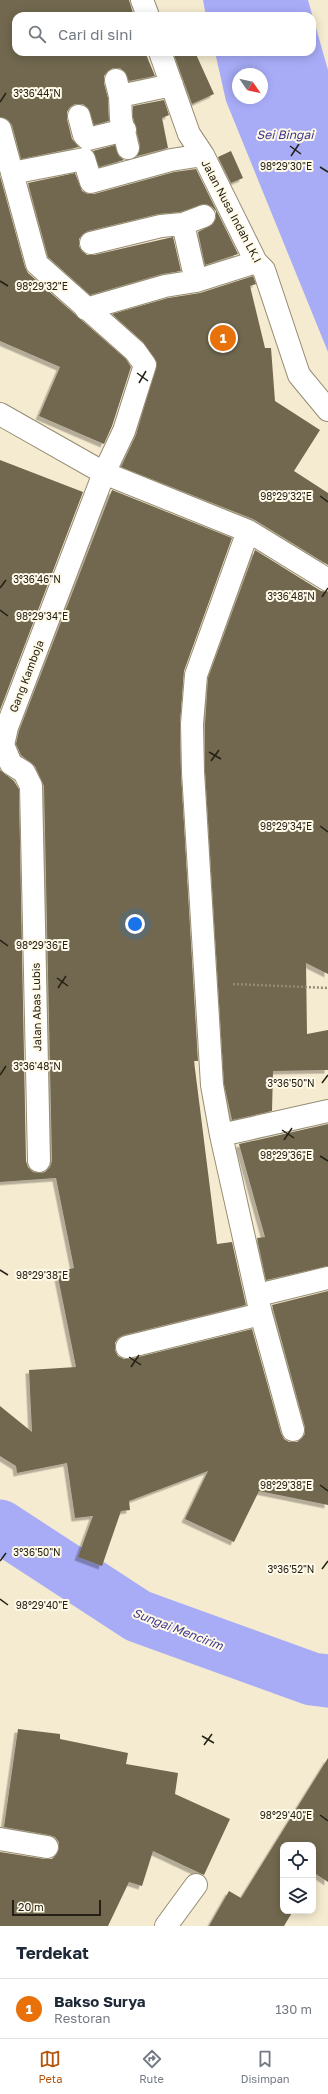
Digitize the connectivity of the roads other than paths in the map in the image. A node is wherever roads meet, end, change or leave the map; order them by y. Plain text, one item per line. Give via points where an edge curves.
1 (142, 0) edge
2 (146, 12) edge
3 (161, 56) edge
4 (172, 85) junction
5 (80, 116) dead end
6 (0, 129) edge
7 (86, 149) junction
8 (202, 155) junction
9 (12, 173) junction
10 (204, 216) dead end
11 (183, 224) junction
12 (91, 243) dead end
13 (256, 262) junction
14 (196, 281) junction
15 (86, 309) junction
16 (328, 410) edge
17 (1, 419) edge
18 (104, 473) junction
19 (248, 531) junction
20 (328, 580) edge
21 (3, 745) joint
22 (328, 1111) edge
23 (221, 1135) junction
24 (39, 1161) dead end
25 (328, 1278) edge
26 (260, 1304) junction
27 (127, 1347) dead end
28 (293, 1430) dead end
29 (0, 1839) edge
30 (47, 1847) dead end
31 (196, 1885) dead end
32 (166, 1926) edge

1 - 2 street
3 - 4 street, Jalan Nusa Indah LK.I
4 - 7 street via 118,88 126,139
4 - 8 street, Jalan Nusa Indah LK.I via 189,134
5 - 7 street
6 - 9 street
7 - 8 street via 91,182 171,160
7 - 9 street
8 - 13 street, Jalan Nusa Indah LK.I
9 - 15 street via 37,264
10 - 11 street
11 - 12 street via 161,226
11 - 14 street
13 - 14 street
13 - 16 street, Jalan Nusa Indah LK.I via 264,270 299,375
14 - 15 street via 166,286
15 - 18 street, Gang Kamboja via 135,351 145,365 124,431
17 - 18 street
18 - 19 street
18 - 21 street, Gang Kamboja via 6,726
19 - 20 street
19 - 23 street via 196,675 192,724 212,1085
21 - 24 street, Jalan Abas Lubis via 11,764 24,772 31,786
22 - 23 street
23 - 26 street
25 - 26 street
26 - 27 street
26 - 28 street
29 - 30 street
31 - 32 street

